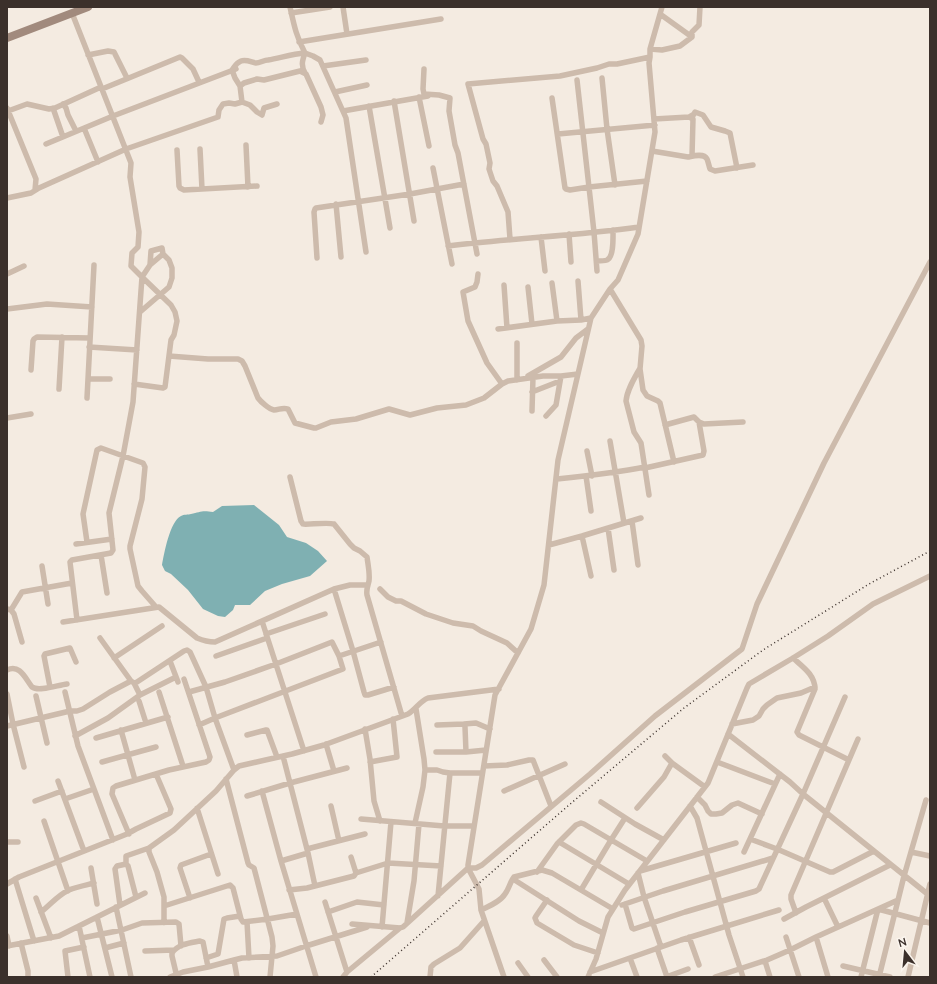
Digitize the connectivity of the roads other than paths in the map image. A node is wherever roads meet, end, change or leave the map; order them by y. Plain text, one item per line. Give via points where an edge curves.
1 (290, 7) edge
2 (330, 7) edge
3 (343, 7) edge
4 (662, 7) edge
5 (700, 7) edge
6 (85, 8) edge
7 (72, 14) junction
8 (291, 14) junction
9 (660, 14) junction
10 (441, 18) dead end
11 (347, 34) junction
12 (692, 37) junction
13 (7, 38) edge
14 (299, 42) junction
15 (650, 49) junction
16 (305, 53) junction
17 (88, 55) junction
18 (650, 57) junction
19 (366, 60) dead end
20 (323, 66) junction
21 (234, 69) junction
22 (424, 69) dead end
23 (306, 74) junction
24 (127, 78) junction
25 (602, 78) dead end
26 (577, 80) dead end
27 (199, 82) junction
28 (366, 85) dead end
29 (240, 86) junction
30 (101, 88) junction
31 (335, 92) junction
32 (439, 95) junction
33 (419, 97) junction
34 (552, 98) dead end
35 (242, 102) junction
36 (394, 102) junction
37 (63, 104) junction
38 (277, 104) dead end
39 (369, 106) junction
40 (53, 108) junction
41 (8, 109) edge
42 (343, 111) junction
43 (694, 114) junction
44 (113, 116) junction
45 (321, 122) dead end
46 (655, 122) junction
47 (84, 128) junction
48 (607, 129) junction
49 (76, 132) junction
50 (583, 132) junction
51 (558, 134) junction
52 (64, 137) junction
53 (46, 144) dead end
54 (246, 145) dead end
55 (429, 146) dead end
56 (126, 149) junction
57 (200, 149) dead end
58 (177, 150) dead end
59 (652, 152) junction
60 (692, 156) junction
61 (98, 162) junction
62 (753, 166) dead end
63 (433, 168) dead end
64 (737, 168) junction
65 (647, 181) junction
66 (464, 184) junction
67 (615, 185) junction
68 (248, 186) junction
69 (257, 186) dead end
70 (589, 187) junction
71 (202, 189) junction
72 (437, 189) junction
73 (35, 190) junction
74 (410, 194) junction
75 (7, 198) edge
76 (385, 198) junction
77 (359, 201) junction
78 (336, 204) junction
79 (414, 221) dead end
80 (639, 226) junction
81 (390, 228) dead end
82 (613, 230) junction
83 (594, 232) junction
84 (569, 234) junction
85 (541, 236) junction
86 (510, 239) junction
87 (475, 242) junction
88 (448, 246) junction
89 (366, 252) dead end
90 (163, 254) junction
91 (477, 254) dead end
92 (341, 257) dead end
93 (317, 258) dead end
94 (597, 261) junction
95 (572, 262) dead end
96 (930, 262) edge
97 (452, 264) dead end
98 (150, 265) junction
99 (24, 266) dead end
100 (94, 266) dead end
101 (545, 270) dead end
102 (597, 271) dead end
103 (7, 274) edge
104 (478, 274) dead end
105 (142, 277) junction
106 (578, 281) dead end
107 (552, 283) dead end
108 (504, 285) dead end
109 (528, 287) dead end
110 (610, 289) junction
111 (160, 294) junction
112 (92, 307) junction
113 (7, 309) edge
114 (140, 312) junction
115 (591, 318) junction
116 (581, 320) junction
117 (557, 321) junction
118 (532, 324) junction
119 (507, 328) junction
120 (498, 329) dead end
121 (588, 329) junction
122 (62, 337) junction
123 (90, 338) junction
124 (516, 343) dead end
125 (89, 347) junction
126 (137, 350) junction
127 (169, 356) junction
128 (640, 367) junction
129 (31, 370) dead end
130 (578, 374) junction
131 (533, 377) junction
132 (524, 378) junction
133 (560, 378) junction
134 (88, 379) junction
135 (110, 379) dead end
136 (517, 380) junction
137 (134, 384) junction
138 (502, 384) junction
139 (59, 389) dead end
140 (532, 392) junction
141 (87, 398) dead end
142 (532, 411) dead end
143 (31, 414) dead end
144 (546, 416) dead end
145 (7, 418) edge
146 (699, 422) junction
147 (743, 422) dead end
148 (665, 425) junction
149 (610, 441) dead end
150 (587, 451) dead end
151 (123, 456) junction
152 (674, 462) junction
153 (645, 468) junction
154 (616, 473) junction
155 (589, 476) junction
156 (290, 477) dead end
157 (556, 479) junction
158 (649, 495) dead end
159 (591, 511) dead end
160 (641, 518) dead end
161 (632, 521) junction
162 (624, 523) junction
163 (608, 528) junction
164 (582, 536) junction
165 (112, 538) junction
166 (87, 542) junction
167 (76, 544) dead end
168 (549, 545) junction
169 (101, 555) junction
170 (42, 566) dead end
171 (638, 566) dead end
172 (614, 570) dead end
173 (591, 576) dead end
174 (930, 576) edge
175 (72, 583) junction
176 (368, 584) junction
177 (45, 588) junction
178 (334, 589) junction
179 (380, 589) dead end
180 (107, 593) dead end
181 (48, 604) dead end
182 (156, 607) junction
183 (9, 610) edge
184 (325, 614) dead end
185 (76, 620) junction
186 (262, 621) junction
187 (63, 622) dead end
188 (162, 626) dead end
189 (267, 636) junction
190 (100, 638) dead end
191 (22, 642) dead end
192 (381, 642) junction
193 (353, 651) junction
194 (518, 653) junction
195 (216, 656) dead end
196 (339, 656) junction
197 (114, 658) junction
198 (794, 658) junction
199 (170, 661) junction
200 (76, 662) dead end
201 (276, 664) junction
202 (7, 670) edge
203 (184, 679) dead end
204 (132, 682) junction
205 (67, 684) dead end
206 (206, 686) junction
207 (50, 687) junction
208 (394, 687) junction
209 (815, 687) junction
210 (499, 689) junction
211 (285, 691) junction
212 (65, 692) dead end
213 (159, 692) dead end
214 (189, 692) junction
215 (7, 694) edge
216 (36, 696) dead end
217 (845, 697) dead end
218 (140, 698) junction
219 (416, 709) junction
220 (70, 711) junction
221 (402, 716) junction
222 (168, 717) junction
223 (41, 718) junction
224 (215, 718) junction
225 (393, 719) junction
226 (146, 723) junction
227 (13, 724) junction
228 (464, 724) junction
229 (732, 724) junction
230 (199, 725) junction
231 (437, 725) dead end
232 (7, 726) edge
233 (490, 728) junction
234 (365, 729) junction
235 (121, 730) junction
236 (728, 734) junction
237 (247, 735) dead end
238 (75, 736) junction
239 (96, 738) dead end
240 (858, 739) dead end
241 (47, 743) dead end
242 (326, 744) junction
243 (156, 747) dead end
244 (823, 747) junction
245 (486, 750) junction
246 (304, 751) junction
247 (436, 752) dead end
248 (466, 752) junction
249 (128, 755) junction
250 (665, 756) dead end
251 (280, 757) junction
252 (849, 760) junction
253 (102, 762) dead end
254 (370, 762) junction
255 (716, 762) junction
256 (672, 763) junction
257 (565, 764) dead end
258 (183, 766) junction
259 (484, 766) junction
260 (24, 767) dead end
261 (347, 768) dead end
262 (234, 770) junction
263 (425, 770) junction
264 (334, 771) junction
265 (450, 773) junction
266 (482, 773) junction
267 (156, 774) junction
268 (780, 774) junction
269 (539, 776) junction
270 (226, 779) junction
271 (135, 780) junction
272 (58, 781) dead end
273 (290, 783) junction
274 (775, 784) junction
275 (705, 787) junction
276 (94, 789) junction
277 (62, 791) junction
278 (262, 791) junction
279 (504, 791) dead end
280 (803, 794) junction
281 (247, 796) dead end
282 (697, 797) junction
283 (65, 799) junction
284 (926, 800) dead end
285 (35, 801) dead end
286 (601, 802) dead end
287 (331, 806) dead end
288 (552, 806) junction
289 (690, 806) junction
290 (197, 808) junction
291 (637, 808) dead end
292 (826, 812) junction
293 (762, 814) junction
294 (625, 818) junction
295 (361, 819) dead end
296 (44, 821) dead end
297 (380, 821) junction
298 (392, 822) junction
299 (417, 823) junction
300 (444, 826) junction
301 (474, 826) junction
302 (129, 834) junction
303 (365, 834) dead end
304 (750, 839) junction
305 (113, 840) junction
306 (611, 840) junction
307 (664, 840) junction
308 (339, 841) junction
309 (7, 842) edge
310 (18, 842) dead end
311 (559, 842) junction
312 (736, 843) dead end
313 (149, 848) junction
314 (777, 849) junction
315 (84, 851) junction
316 (308, 851) junction
317 (706, 851) junction
318 (874, 851) junction
319 (744, 852) dead end
320 (911, 852) junction
321 (212, 854) junction
322 (930, 856) edge
323 (351, 858) dead end
324 (773, 858) junction
325 (281, 861) junction
326 (647, 861) junction
327 (805, 861) junction
328 (58, 862) junction
329 (388, 863) junction
330 (126, 864) junction
331 (596, 864) junction
332 (415, 865) junction
333 (890, 865) junction
334 (440, 866) junction
335 (91, 868) dead end
336 (468, 868) junction
337 (537, 872) junction
338 (639, 872) junction
339 (356, 873) junction
340 (218, 874) dead end
341 (713, 876) junction
342 (904, 876) junction
343 (15, 879) junction
344 (513, 879) junction
345 (94, 883) junction
346 (7, 884) edge
347 (629, 884) junction
348 (930, 884) edge
349 (315, 886) junction
350 (290, 890) junction
351 (581, 890) junction
352 (68, 891) junction
353 (145, 893) dead end
354 (929, 895) edge
355 (438, 896) junction
356 (136, 897) junction
357 (644, 897) junction
358 (36, 898) dead end
359 (190, 898) junction
360 (824, 898) junction
361 (547, 900) junction
362 (898, 900) junction
363 (325, 902) dead end
364 (720, 902) junction
365 (97, 904) dead end
366 (625, 904) junction
367 (384, 905) junction
368 (118, 906) junction
369 (164, 906) junction
370 (614, 906) junction
371 (878, 909) junction
372 (481, 910) junction
373 (779, 910) dead end
374 (41, 912) junction
375 (328, 912) junction
376 (796, 913) junction
377 (297, 914) junction
378 (894, 914) junction
379 (240, 916) junction
380 (97, 917) junction
381 (268, 919) junction
382 (784, 919) dead end
383 (921, 920) junction
384 (484, 921) junction
385 (247, 922) junction
386 (164, 923) junction
387 (407, 923) junction
388 (653, 923) junction
389 (930, 923) edge
390 (352, 924) dead end
391 (79, 926) junction
392 (371, 926) junction
393 (726, 926) junction
394 (382, 927) junction
395 (838, 927) junction
396 (400, 928) junction
397 (122, 930) junction
398 (603, 933) junction
399 (101, 934) junction
400 (7, 936) edge
401 (336, 936) junction
402 (689, 937) junction
403 (786, 937) dead end
404 (816, 937) junction
405 (51, 938) junction
406 (82, 938) junction
407 (34, 941) junction
408 (20, 943) junction
409 (124, 943) junction
410 (8, 946) edge
411 (181, 946) junction
412 (306, 946) junction
413 (84, 947) junction
414 (105, 948) junction
415 (659, 948) junction
416 (174, 950) junction
417 (790, 950) junction
418 (145, 951) dead end
419 (598, 953) junction
420 (272, 956) junction
421 (206, 958) junction
422 (249, 958) junction
423 (630, 958) junction
424 (234, 960) junction
425 (544, 960) dead end
426 (765, 960) junction
427 (518, 963) dead end
428 (699, 965) dead end
429 (843, 966) dead end
430 (208, 967) junction
431 (688, 969) dead end
432 (740, 969) junction
433 (862, 970) junction
434 (345, 975) edge
435 (589, 975) edge
436 (879, 975) edge
437 (177, 976) edge
438 (28, 977) edge
439 (68, 977) edge
440 (90, 977) edge
441 (112, 977) edge
442 (131, 977) edge
443 (170, 977) edge
444 (237, 977) edge
445 (270, 977) edge
446 (316, 977) edge
447 (430, 977) edge
448 (504, 977) edge
449 (528, 977) edge
450 (557, 977) edge
451 (637, 977) edge
452 (667, 977) edge
453 (715, 977) edge
454 (743, 977) edge
455 (770, 977) edge
456 (799, 977) edge
457 (828, 977) edge
458 (861, 977) edge
459 (890, 977) edge
460 (908, 977) edge

1 - 8 street
2 - 8 street
3 - 11 street
4 - 9 street
5 - 12 street via 699,25 692,32
6 - 7 street
7 - 13 street
7 - 17 street
8 - 14 street
9 - 12 street
9 - 15 street
10 - 11 street
11 - 14 street
12 - 15 street via 680,46 662,50
14 - 16 street
15 - 18 street
16 - 20 street via 320,60
16 - 21 street via 256,63 242,60 235,64
16 - 23 street via 302,68
17 - 24 street via 114,52
17 - 30 street
18 - 46 street
18 - 86 street via 560,76 468,84 486,144 489,169 508,212
19 - 20 street
20 - 31 street
21 - 27 street
21 - 29 street via 235,78
22 - 32 street via 424,94
23 - 29 street via 300,71 264,80 257,79
23 - 45 street via 321,107
24 - 27 street via 180,57 193,69
24 - 30 street
25 - 48 street
26 - 50 street
27 - 44 street
28 - 31 street
29 - 35 street
30 - 37 street
30 - 44 street
31 - 42 street
32 - 33 street
32 - 66 street via 450,98 449,111
33 - 36 street
33 - 55 street
34 - 51 street
35 - 38 street via 262,115 264,108
35 - 56 street via 223,104 218,117
36 - 39 street
36 - 74 street
37 - 40 street
37 - 49 street
39 - 42 street
39 - 76 street
40 - 41 street via 27,104
40 - 52 street
41 - 73 street via 36,179
42 - 77 street via 347,121
43 - 46 street via 690,117
43 - 60 street via 691,118
43 - 64 street via 695,112 703,115 711,127 730,133
44 - 47 street
44 - 56 street
46 - 48 street
46 - 59 street
47 - 49 street
47 - 61 street
48 - 50 street
48 - 67 street
49 - 52 street
50 - 51 street
50 - 70 street
51 - 70 street via 565,188 570,190
52 - 53 street
54 - 68 street
56 - 61 street
56 - 105 street via 131,162 130,178 139,232 138,248 132,253 131,266
57 - 71 street
58 - 71 street via 180,188
59 - 60 street
59 - 65 street
60 - 64 street via 706,157 713,171
61 - 73 street
62 - 64 street
63 - 72 street
65 - 67 street
65 - 80 street
66 - 72 street
66 - 87 street
67 - 70 street
68 - 69 street
68 - 71 street
70 - 83 street
72 - 74 street
72 - 88 street
73 - 75 street
74 - 76 street
74 - 79 street
76 - 77 street
76 - 81 street
77 - 78 street
77 - 89 street
78 - 92 street
78 - 93 street via 315,209
80 - 82 street
80 - 110 street via 618,280
82 - 83 street
82 - 94 street via 610,258
83 - 84 street
83 - 94 street
84 - 85 street
84 - 95 street
85 - 86 street
85 - 101 street
86 - 87 street
87 - 88 street
87 - 91 street
88 - 97 street
90 - 98 street
90 - 98 street via 162,248 151,251
90 - 111 street via 169,260 172,278 169,287
94 - 102 street
96 - 288 street via 824,463 757,604 744,646 655,716
98 - 105 street
99 - 103 street
100 - 112 street
104 - 138 street via 475,288 463,292 467,315 485,360
105 - 111 street
105 - 114 street
106 - 116 street
107 - 117 street
108 - 119 street
109 - 118 street
110 - 115 street
110 - 128 street via 641,340
111 - 114 street
111 - 127 street via 171,305 177,321
112 - 113 street via 47,304
112 - 123 street
114 - 126 street
115 - 116 street
115 - 121 street
116 - 117 street
117 - 118 street
118 - 119 street
119 - 120 street
121 - 130 street
121 - 132 street via 576,338 561,357
122 - 123 street
122 - 129 street via 34,339
122 - 139 street
123 - 125 street
124 - 136 street
125 - 126 street
125 - 134 street
126 - 137 street
127 - 137 street via 165,387
127 - 138 street via 238,359 245,366 260,401 272,410 288,409 295,423 314,428 389,409 410,415 437,408 466,405 484,398
128 - 148 street via 643,390 647,396 660,403
128 - 153 street via 626,401 634,432 641,444
130 - 133 street
130 - 157 street
131 - 132 street
131 - 133 street via 547,375
131 - 140 street
132 - 136 street
133 - 140 street
133 - 144 street via 556,405
134 - 135 street
134 - 141 street
136 - 138 street
137 - 151 street
140 - 142 street
143 - 145 street
146 - 147 street
146 - 148 street via 693,417
146 - 152 street via 703,455
148 - 152 street
149 - 154 street
150 - 155 street
151 - 165 street via 109,513
151 - 166 street via 100,448 97,450 83,514
151 - 182 street via 143,463 145,467 142,499 130,549 138,586
152 - 153 street
153 - 154 street
153 - 158 street
154 - 155 street
154 - 162 street
155 - 157 street
155 - 159 street
156 - 176 street via 302,523 334,524 350,544 367,557
157 - 168 street
160 - 161 street
161 - 162 street
161 - 171 street
162 - 163 street
163 - 164 street
163 - 172 street
164 - 168 street
164 - 173 street
165 - 166 street
165 - 169 street via 114,549
166 - 167 street
168 - 194 street via 544,585 531,629
169 - 175 street via 72,560
169 - 180 street
170 - 177 street
174 - 198 street via 873,604
175 - 177 street
175 - 185 street
176 - 178 street
176 - 192 street via 366,592
177 - 181 street
177 - 183 street via 22,592
178 - 186 street
178 - 193 street
179 - 194 street via 388,597 426,614 474,626 481,632 507,643
182 - 185 street
182 - 186 street via 198,638 209,642 222,640
183 - 191 street via 14,614
184 - 189 street
185 - 187 street
186 - 189 street
188 - 197 street
189 - 195 street
189 - 201 street
190 - 197 street
192 - 193 street
192 - 208 street
193 - 196 street
193 - 208 street via 365,695
194 - 210 street
196 - 201 street via 332,642
196 - 211 street via 343,669
197 - 204 street
198 - 209 street via 814,679
198 - 229 street via 750,684
199 - 204 street via 137,682
199 - 206 street via 184,651 190,652
199 - 218 street via 177,679
200 - 207 street via 70,648 45,654
201 - 206 street
201 - 211 street
202 - 207 street via 17,668 34,689
203 - 214 street
204 - 218 street
204 - 220 street via 83,709
205 - 207 street
206 - 214 street
206 - 224 street
208 - 221 street
209 - 229 street via 777,698 753,720
209 - 244 street via 797,732
210 - 219 street via 428,698
210 - 233 street via 495,695
211 - 224 street
211 - 246 street
212 - 220 street
213 - 222 street
214 - 230 street
215 - 227 street
216 - 223 street
217 - 244 street
218 - 226 street
218 - 238 street
219 - 221 street
219 - 263 street
220 - 223 street
220 - 238 street
221 - 225 street
222 - 226 street
222 - 258 street
223 - 227 street
223 - 241 street
224 - 230 street
224 - 262 street
225 - 234 street
225 - 254 street via 397,757
226 - 235 street
227 - 232 street
227 - 260 street
228 - 231 street
228 - 233 street via 476,723
228 - 248 street
229 - 236 street
230 - 258 street via 210,757 206,762
233 - 245 street
234 - 242 street
234 - 254 street
235 - 239 street
235 - 249 street
236 - 255 street
236 - 268 street
237 - 251 street via 267,730
238 - 276 street
240 - 252 street
242 - 246 street
242 - 264 street
243 - 249 street
244 - 252 street
244 - 280 street
245 - 248 street
245 - 259 street
246 - 251 street
247 - 248 street
249 - 253 street
249 - 271 street
250 - 256 street
251 - 262 street via 245,764
251 - 273 street
252 - 292 street
254 - 297 street via 374,801
255 - 274 street
255 - 275 street
256 - 275 street
256 - 291 street via 664,777
257 - 269 street
258 - 267 street
259 - 266 street
259 - 269 street via 533,760
261 - 264 street
262 - 270 street
263 - 265 street
263 - 299 street
264 - 273 street
265 - 266 street
265 - 300 street
266 - 301 street
267 - 271 street
267 - 302 street via 171,809 170,813
268 - 274 street
268 - 280 street
269 - 279 street
269 - 288 street
270 - 290 street
270 - 381 street via 248,863 254,867
271 - 302 street via 116,786 112,791
272 - 277 street
273 - 278 street
273 - 316 street
274 - 293 street
275 - 282 street
276 - 283 street
276 - 305 street
277 - 283 street
277 - 285 street
278 - 281 street
278 - 325 street
280 - 292 street
280 - 314 street
282 - 289 street
282 - 293 street via 711,814 722,813 732,804
283 - 315 street
284 - 320 street
286 - 294 street
287 - 308 street
288 - 336 street via 482,865
289 - 307 street
289 - 317 street via 697,818
290 - 313 street via 174,830
290 - 321 street
292 - 318 street
292 - 327 street
293 - 304 street
294 - 306 street
294 - 307 street
295 - 297 street
296 - 328 street
297 - 298 street
298 - 299 street
298 - 329 street
299 - 300 street
299 - 332 street
300 - 301 street
300 - 334 street
301 - 336 street
302 - 305 street
303 - 308 street
304 - 314 street
304 - 319 street
305 - 315 street
306 - 311 street via 581,823
306 - 326 street
306 - 331 street
307 - 326 street
308 - 316 street
309 - 310 street
311 - 331 street
311 - 337 street
312 - 317 street
313 - 330 street via 126,856
313 - 369 street via 148,852 162,889
314 - 324 street
314 - 327 street
315 - 328 street
316 - 325 street
316 - 349 street
317 - 338 street
317 - 341 street
318 - 327 street via 831,872
318 - 333 street
320 - 322 street
320 - 342 street
321 - 340 street
321 - 359 street via 181,865
323 - 339 street
324 - 341 street
324 - 364 street via 756,892
325 - 350 street
326 - 338 street
327 - 376 street via 791,895
328 - 343 street
328 - 352 street
329 - 332 street
329 - 339 street
329 - 367 street
330 - 356 street
330 - 368 street via 115,869
331 - 347 street
331 - 351 street
332 - 334 street
332 - 387 street
333 - 342 street
333 - 360 street
334 - 355 street
335 - 345 street
336 - 355 street
336 - 372 street via 479,889
337 - 344 street
337 - 351 street via 542,870 552,873
338 - 347 street
338 - 357 street
339 - 349 street via 352,877
341 - 357 street
341 - 364 street
342 - 354 street
342 - 362 street
343 - 346 street
343 - 407 street
344 - 361 street
344 - 372 street via 504,897
345 - 352 street
345 - 365 street
347 - 370 street
348 - 354 street
349 - 350 street
350 - 377 street
351 - 370 street
352 - 374 street
353 - 356 street
354 - 383 street
355 - 387 street
356 - 368 street
357 - 366 street
357 - 388 street
358 - 374 street
359 - 369 street
359 - 379 street via 230,885
360 - 376 street
360 - 395 street
361 - 398 street
361 - 419 street via 536,916 537,923 574,945
362 - 371 street
362 - 378 street
363 - 375 street
364 - 388 street
364 - 393 street
366 - 370 street
366 - 388 street via 632,928
367 - 375 street via 357,902
367 - 394 street
368 - 380 street
368 - 397 street
369 - 386 street
370 - 398 street
371 - 378 street
371 - 395 street
371 - 433 street
372 - 384 street
373 - 393 street
374 - 405 street
375 - 401 street
376 - 382 street
377 - 381 street
377 - 412 street
378 - 383 street
378 - 436 street
379 - 385 street via 241,921
379 - 421 street via 224,919 218,954
380 - 391 street
380 - 399 street
381 - 385 street
381 - 420 street via 273,941
383 - 389 street
383 - 460 street
384 - 447 street via 460,948 431,967
384 - 448 street
385 - 422 street
386 - 397 street via 142,923
386 - 411 street via 179,924
387 - 396 street
388 - 415 street
390 - 392 street
391 - 405 street
391 - 406 street
392 - 394 street
392 - 401 street
393 - 402 street
393 - 432 street
394 - 396 street
395 - 404 street
396 - 434 street
397 - 399 street
397 - 409 street
398 - 419 street
399 - 406 street
399 - 414 street
400 - 410 street
401 - 412 street
401 - 434 street
402 - 415 street
402 - 428 street
403 - 417 street
404 - 417 street
404 - 457 street
405 - 407 street
406 - 413 street
407 - 408 street
408 - 410 street
408 - 438 street
409 - 414 street
409 - 442 street
411 - 416 street
411 - 421 street via 203,942
412 - 420 street
412 - 446 street
413 - 439 street via 65,951
413 - 440 street
414 - 441 street
415 - 423 street
415 - 452 street
416 - 418 street
416 - 437 street via 172,956
417 - 426 street
417 - 456 street
419 - 435 street
420 - 422 street
420 - 445 street
421 - 430 street
422 - 424 street
423 - 435 street
423 - 451 street
424 - 430 street
424 - 444 street
425 - 450 street
426 - 432 street
426 - 455 street
427 - 449 street
429 - 433 street
430 - 437 street via 183,972
431 - 452 street
432 - 453 street
432 - 454 street
433 - 436 street
433 - 458 street
436 - 459 street
437 - 443 street

